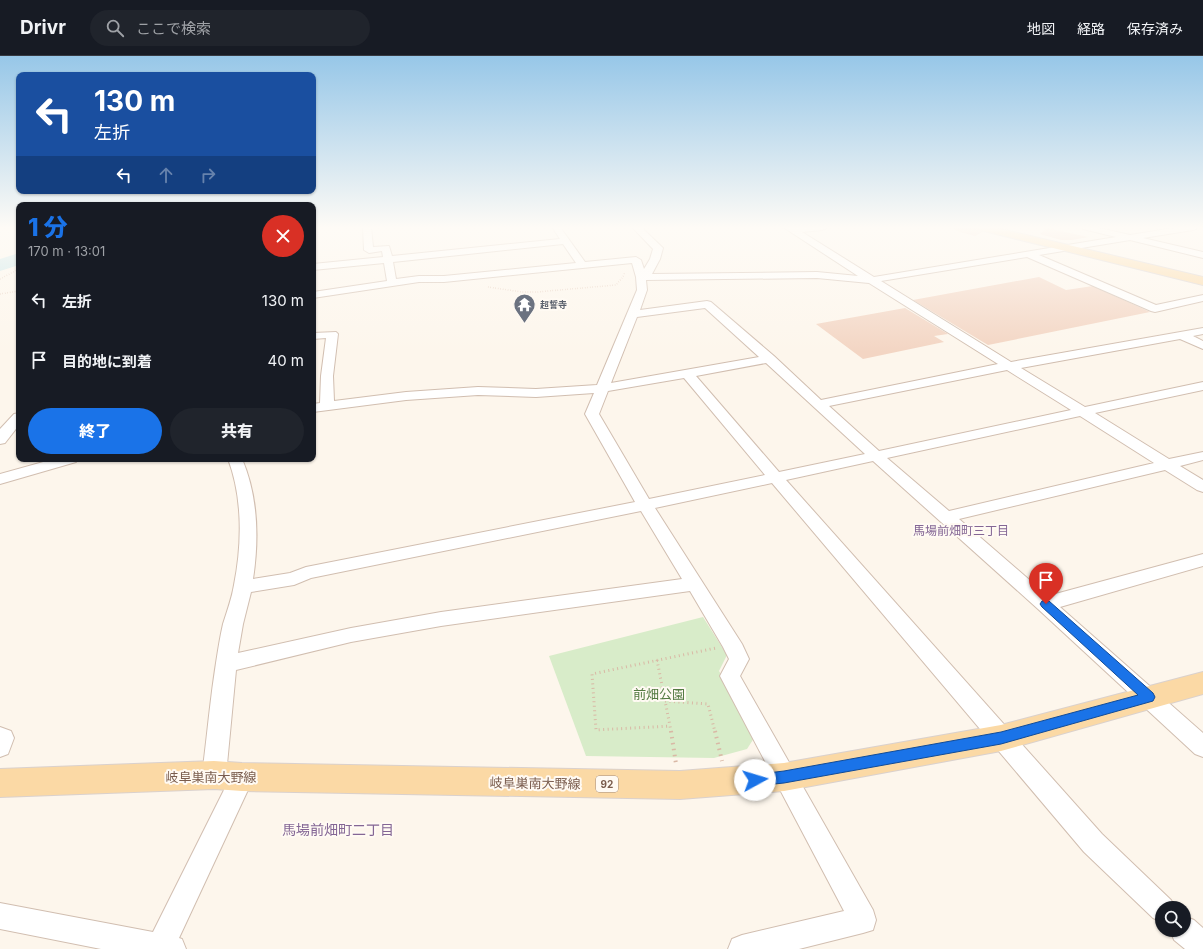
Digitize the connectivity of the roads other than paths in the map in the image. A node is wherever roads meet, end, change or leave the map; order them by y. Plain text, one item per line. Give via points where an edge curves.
1 (389, 269) edge
2 (546, 269) edge
3 (641, 269) edge
4 (649, 269) edge
5 (854, 269) edge
6 (940, 269) edge
7 (1062, 269) edge
8 (1155, 269) edge
9 (1166, 269) edge
10 (645, 277) junction
11 (1203, 277) edge
12 (872, 280) junction
13 (1203, 281) edge
14 (392, 283) junction
15 (316, 295) edge
16 (1203, 298) edge
17 (632, 314) junction
18 (1203, 331) edge
19 (1181, 335) junction
20 (316, 336) edge
21 (1203, 345) edge
22 (770, 359) junction
23 (1009, 366) junction
24 (688, 374) junction
25 (1203, 386) edge
26 (603, 388) junction
27 (820, 404) junction
28 (327, 406) junction
29 (316, 408) edge
30 (1081, 411) junction
31 (16, 420) edge
32 (0, 440) edge
33 (876, 456) junction
34 (1203, 456) edge
35 (60, 462) edge
36 (236, 462) edge
37 (1168, 465) junction
38 (775, 477) junction
39 (0, 479) edge
40 (1203, 486) edge
41 (645, 505) junction
42 (947, 517) junction
43 (1203, 560) edge
44 (695, 584) junction
45 (243, 587) junction
46 (1046, 604) junction
47 (226, 664) junction
48 (1203, 683) edge
49 (1149, 697) junction
50 (0, 737) edge
51 (1001, 738) junction
52 (0, 747) edge
53 (1203, 747) edge
54 (228, 776) junction
55 (784, 777) junction
56 (0, 783) edge
57 (1155, 902) edge
58 (0, 916) edge
59 (1191, 936) edge
60 (1203, 946) edge
61 (163, 948) edge
62 (742, 949) edge

1 - 14 street
2 - 14 street
3 - 10 street
4 - 10 street
5 - 12 street
6 - 12 street
7 - 16 street via 1155,309
8 - 13 main road
9 - 11 main road
10 - 12 street via 817,275
10 - 17 street
12 - 23 street
14 - 15 street
17 - 22 street via 707,304
17 - 26 street
18 - 19 street
19 - 21 street
19 - 23 street
20 - 28 street via 332,334 327,376
22 - 24 street
22 - 27 street
23 - 27 street
23 - 30 street
24 - 26 street
24 - 38 street
25 - 30 street
26 - 28 street via 536,393 478,390
26 - 41 street via 592,414
27 - 33 street
28 - 29 street
30 - 33 street
30 - 37 street
31 - 32 street
33 - 38 street
33 - 42 street
34 - 37 street
35 - 39 street
36 - 45 street via 241,474 248,535
37 - 40 street
37 - 42 street
38 - 41 street
38 - 51 street
41 - 44 street
41 - 45 street via 306,573 294,579
42 - 46 street
43 - 46 street
44 - 47 street via 441,619 351,635
44 - 55 street via 739,659 730,676
45 - 47 street
46 - 49 street
47 - 54 street
48 - 49 main road, 岐阜巣南大野線 / 92
49 - 51 main road, 岐阜巣南大野線 / 92
49 - 53 street
50 - 52 street via 3,738
51 - 55 main road, 岐阜巣南大野線 / 92
51 - 57 street via 1093,843
54 - 55 main road, 岐阜巣南大野線 / 92 via 680,785
54 - 56 main road, 岐阜巣南大野線 / 92
54 - 61 street
55 - 62 street via 863,920
58 - 61 street
59 - 60 street

